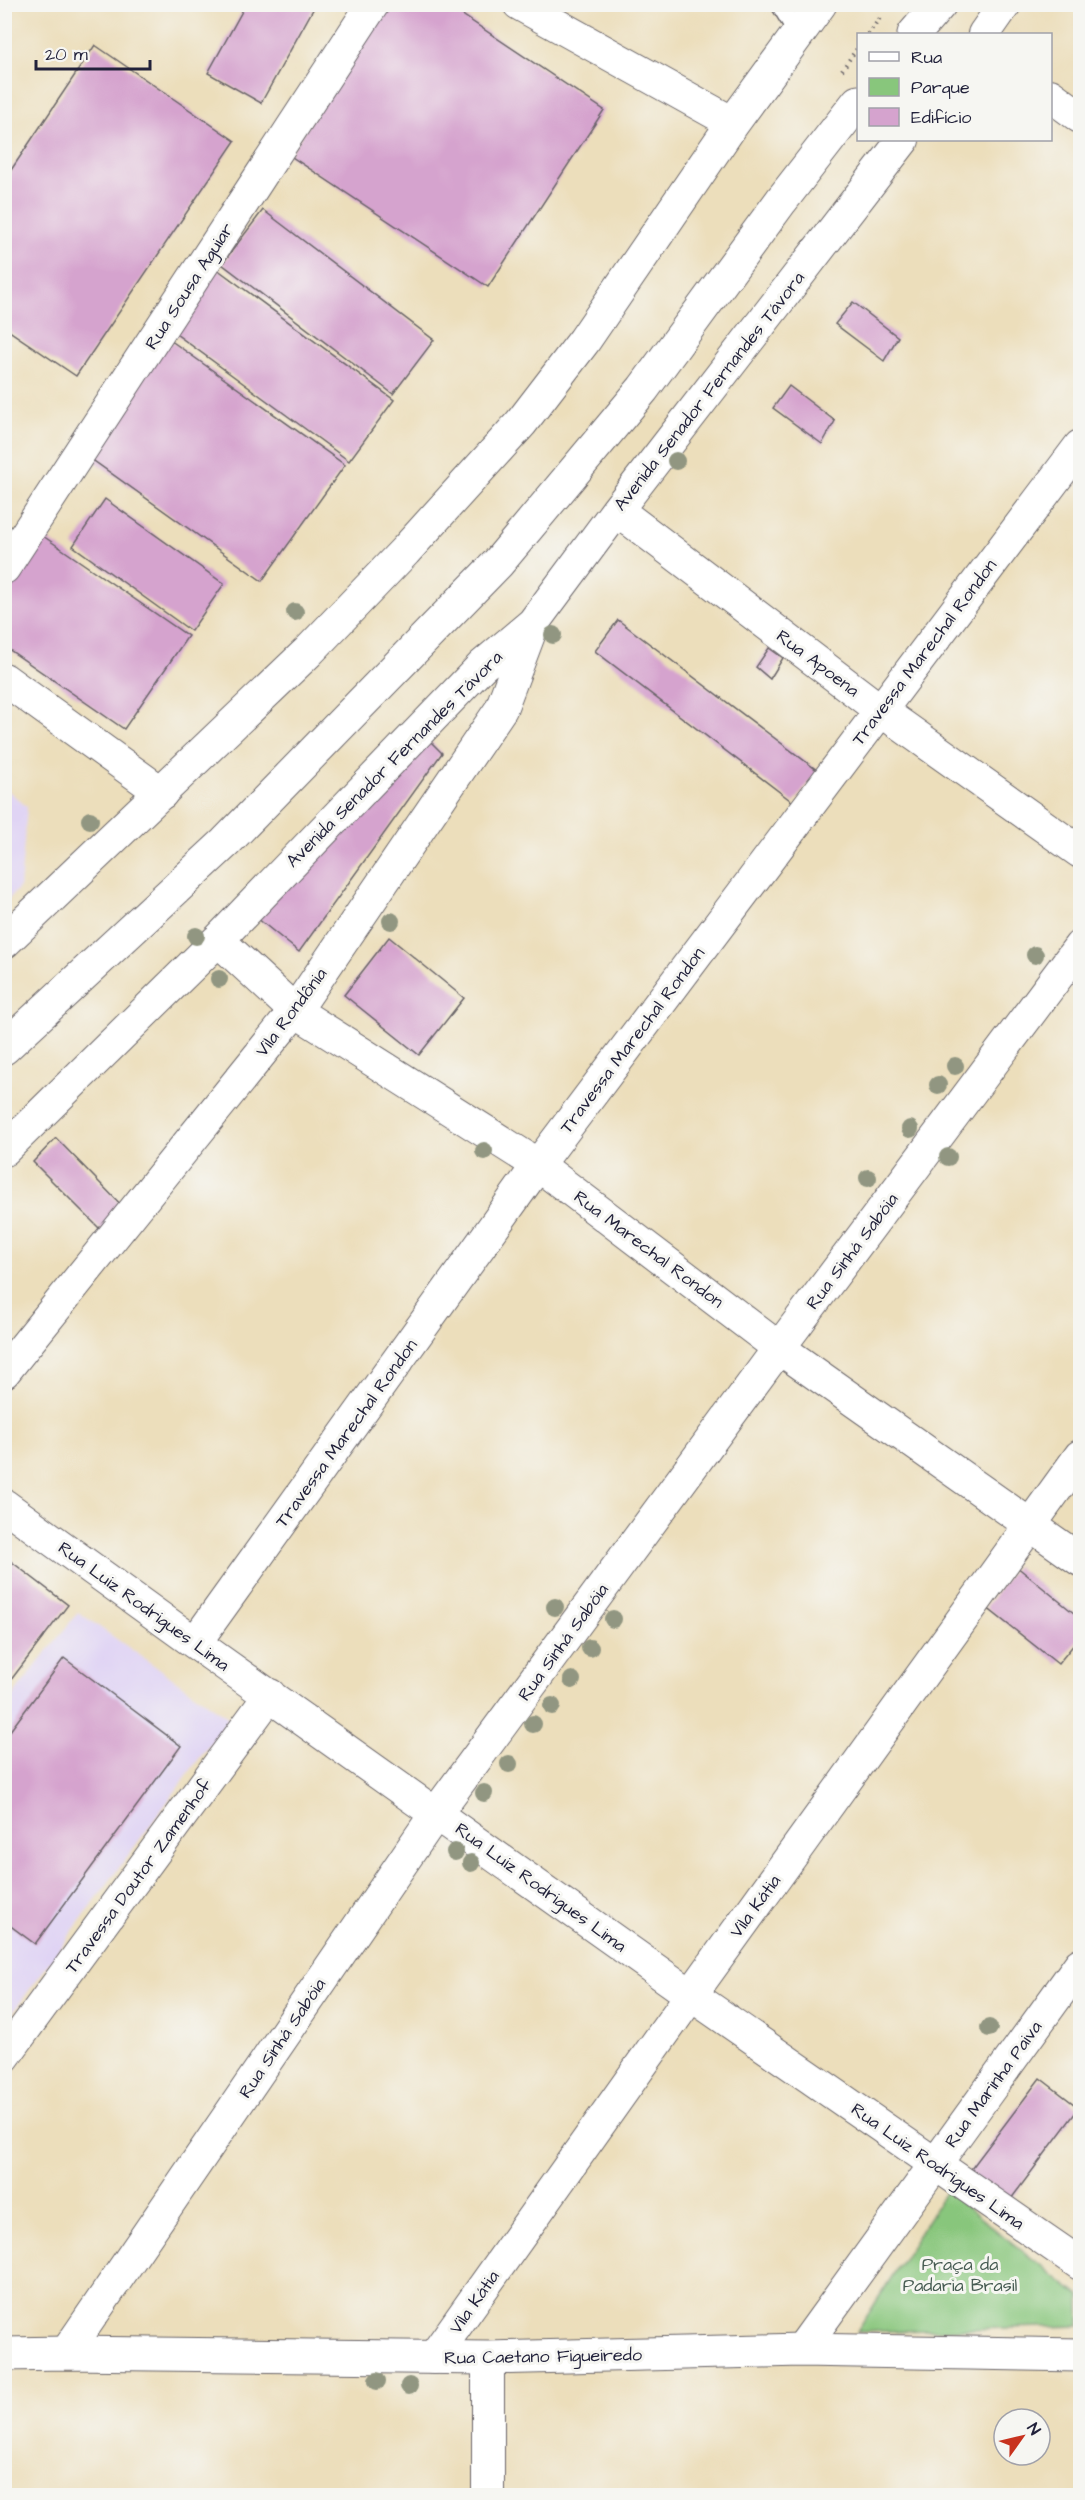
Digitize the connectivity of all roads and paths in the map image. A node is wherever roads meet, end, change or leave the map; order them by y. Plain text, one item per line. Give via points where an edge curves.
1 (374, 4) edge
2 (519, 4) edge
3 (779, 4) edge
4 (820, 4) edge
5 (940, 4) edge
6 (1005, 4) edge
7 (915, 33) edge
8 (985, 33) edge
9 (798, 34) junction
10 (1052, 96) edge
11 (857, 103) edge
12 (1080, 117) edge
13 (733, 123) junction
14 (902, 141) edge
15 (1080, 446) edge
16 (617, 510) junction
17 (4, 568) edge
18 (533, 623) junction
19 (4, 679) edge
20 (880, 710) junction
21 (162, 793) junction
22 (1080, 852) edge
23 (218, 940) junction
24 (4, 942) edge
25 (1080, 946) edge
26 (295, 1011) junction
27 (4, 1048) edge
28 (4, 1150) edge
29 (538, 1165) junction
30 (779, 1348) junction
31 (4, 1372) edge
32 (1080, 1456) edge
33 (4, 1505) edge
34 (1030, 1524) junction
35 (1080, 1560) edge
36 (195, 1643) junction
37 (270, 1695) junction
38 (437, 1812) junction
39 (1080, 1964) edge
40 (691, 1995) junction
41 (4, 2056) edge
42 (935, 2165) junction
43 (1080, 2264) edge
44 (801, 2350) junction
45 (66, 2352) junction
46 (4, 2354) edge
47 (1080, 2355) edge
48 (433, 2358) junction
49 (488, 2358) junction
50 (488, 2496) edge

1 - 17 street, Rua Sousa Aguiar
2 - 13 street
3 - 9 lane
4 - 9 main road
5 - 7 main road
6 - 8 street
9 - 13 main road
10 - 12 street
11 - 27 main road via 644,389 498,563 225,843
13 - 21 main road via 584,341 521,423 316,643
14 - 16 street, Avenida Senador Fernandes Távora
15 - 20 street, Travessa Marechal Rondon
16 - 18 street, Avenida Senador Fernandes Távora
16 - 20 street, Rua Apoena
18 - 23 street, Avenida Senador Fernandes Távora via 482,666
18 - 26 street, Vila Rondônia via 501,709
19 - 21 street
20 - 22 street, Rua Apoena
20 - 29 street, Travessa Marechal Rondon
21 - 24 main road
23 - 26 street, Rua Marechal Rondon
23 - 28 street, Avenida Senador Fernandes Távora
25 - 30 street, Rua Sinhá Sabóia
26 - 29 street, Rua Marechal Rondon
26 - 31 street, Vila Rondônia
29 - 30 street, Rua Marechal Rondon
29 - 36 street, Travessa Marechal Rondon
30 - 34 street, Rua Marechal Rondon
30 - 38 street, Rua Sinhá Sabóia
32 - 34 street, Vila Kátia
33 - 36 street, Rua Luiz Rodrigues Lima
34 - 35 street, Rua Marechal Rondon
34 - 40 street, Vila Kátia
36 - 37 street, Rua Luiz Rodrigues Lima
37 - 38 street, Rua Luiz Rodrigues Lima
37 - 41 street, Travessa Doutor Zamenhof
38 - 40 street, Rua Luiz Rodrigues Lima
38 - 45 street, Rua Sinhá Sabóia
39 - 42 street, Rua Marinha Paiva
40 - 42 street, Rua Luiz Rodrigues Lima
40 - 48 street, Vila Kátia
42 - 43 street, Rua Luiz Rodrigues Lima
42 - 44 street, Rua Marinha Paiva
44 - 47 main road, Rua Caetano Figueiredo
44 - 49 main road, Rua Caetano Figueiredo
45 - 46 main road, Rua Caetano Figueiredo
45 - 48 main road, Rua Caetano Figueiredo
48 - 49 main road, Rua Caetano Figueiredo
49 - 50 street

